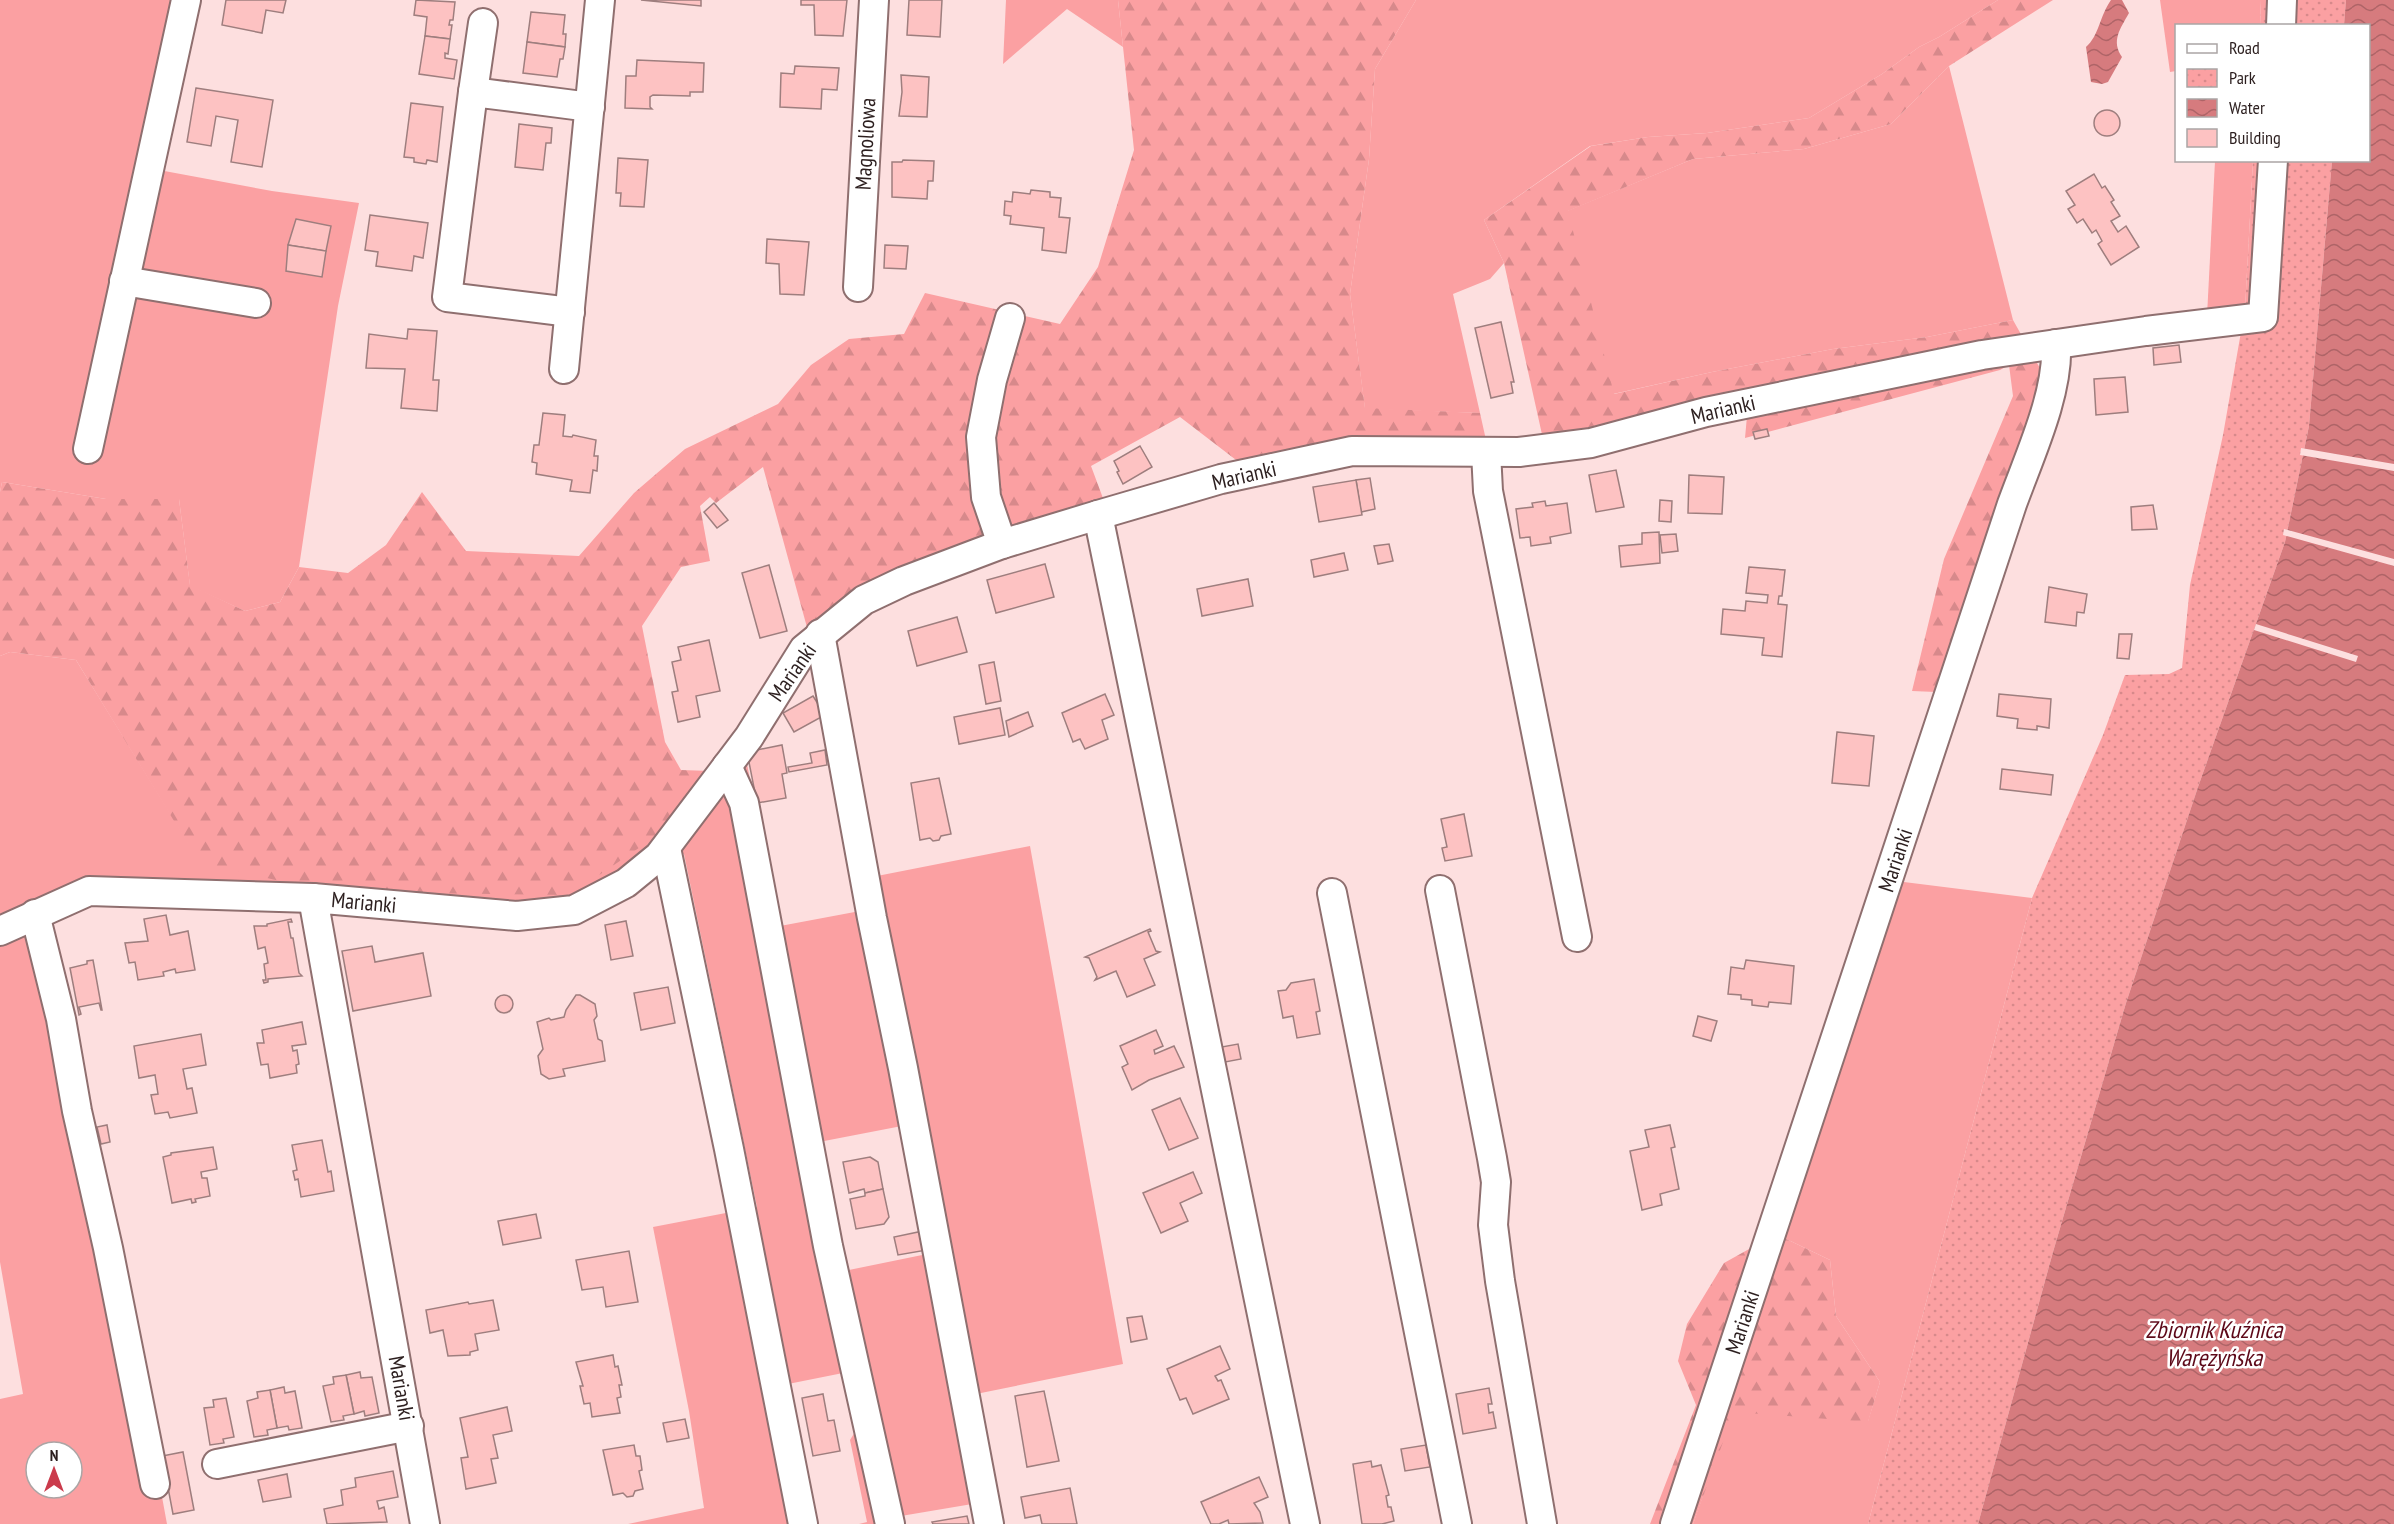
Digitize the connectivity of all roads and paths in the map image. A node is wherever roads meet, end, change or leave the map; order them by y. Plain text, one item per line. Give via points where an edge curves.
1 (186, 0) edge
2 (600, 0) edge
3 (874, 0) edge
4 (2282, 0) edge
5 (483, 22) dead end
6 (2281, 24) edge
7 (473, 92) junction
8 (590, 107) junction
9 (2273, 162) edge
10 (124, 281) junction
11 (858, 287) dead end
12 (256, 303) dead end
13 (570, 312) junction
14 (1010, 318) dead end
15 (2056, 344) junction
16 (564, 369) dead end
17 (88, 449) dead end
18 (1486, 452) junction
19 (1098, 514) junction
20 (1002, 543) junction
21 (820, 634) junction
22 (727, 766) junction
23 (666, 848) junction
24 (1440, 890) dead end
25 (1332, 893) dead end
26 (313, 898) junction
27 (35, 914) junction
28 (0, 931) edge
29 (1577, 937) dead end
30 (409, 1426) junction
31 (217, 1464) dead end
32 (156, 1484) dead end
33 (425, 1524) edge
34 (803, 1524) edge
35 (890, 1524) edge
36 (989, 1524) edge
37 (1305, 1524) edge
38 (1457, 1524) edge
39 (1542, 1524) edge
40 (1675, 1524) edge

1 - 10 street
2 - 8 street
3 - 11 street, Magnoliowa
4 - 6 street
5 - 7 street
7 - 8 street
7 - 13 street via 447,297
8 - 13 street
9 - 15 street via 2263,317
10 - 12 street
10 - 17 street
13 - 16 street
14 - 20 street via 981,437 986,497
15 - 18 street, Marianki via 1982,355 1706,412 1591,443
15 - 40 street, Marianki via 2052,391
18 - 19 street, Marianki via 1352,451 1221,479
18 - 29 street via 1488,491
19 - 20 street, Marianki
19 - 37 street
20 - 21 street, Marianki via 864,600
21 - 22 street, Marianki via 804,649
21 - 36 street
22 - 23 street, Marianki
22 - 35 street via 744,803 828,1246
23 - 26 street, Marianki via 626,883 574,910 516,916
23 - 34 street
24 - 39 street via 1496,1182 1493,1225 1500,1281
25 - 38 street
26 - 27 street, Marianki via 89,891
26 - 30 street, Marianki
27 - 28 street, Marianki
27 - 32 street via 61,1019
30 - 31 street
30 - 33 street, Marianki

